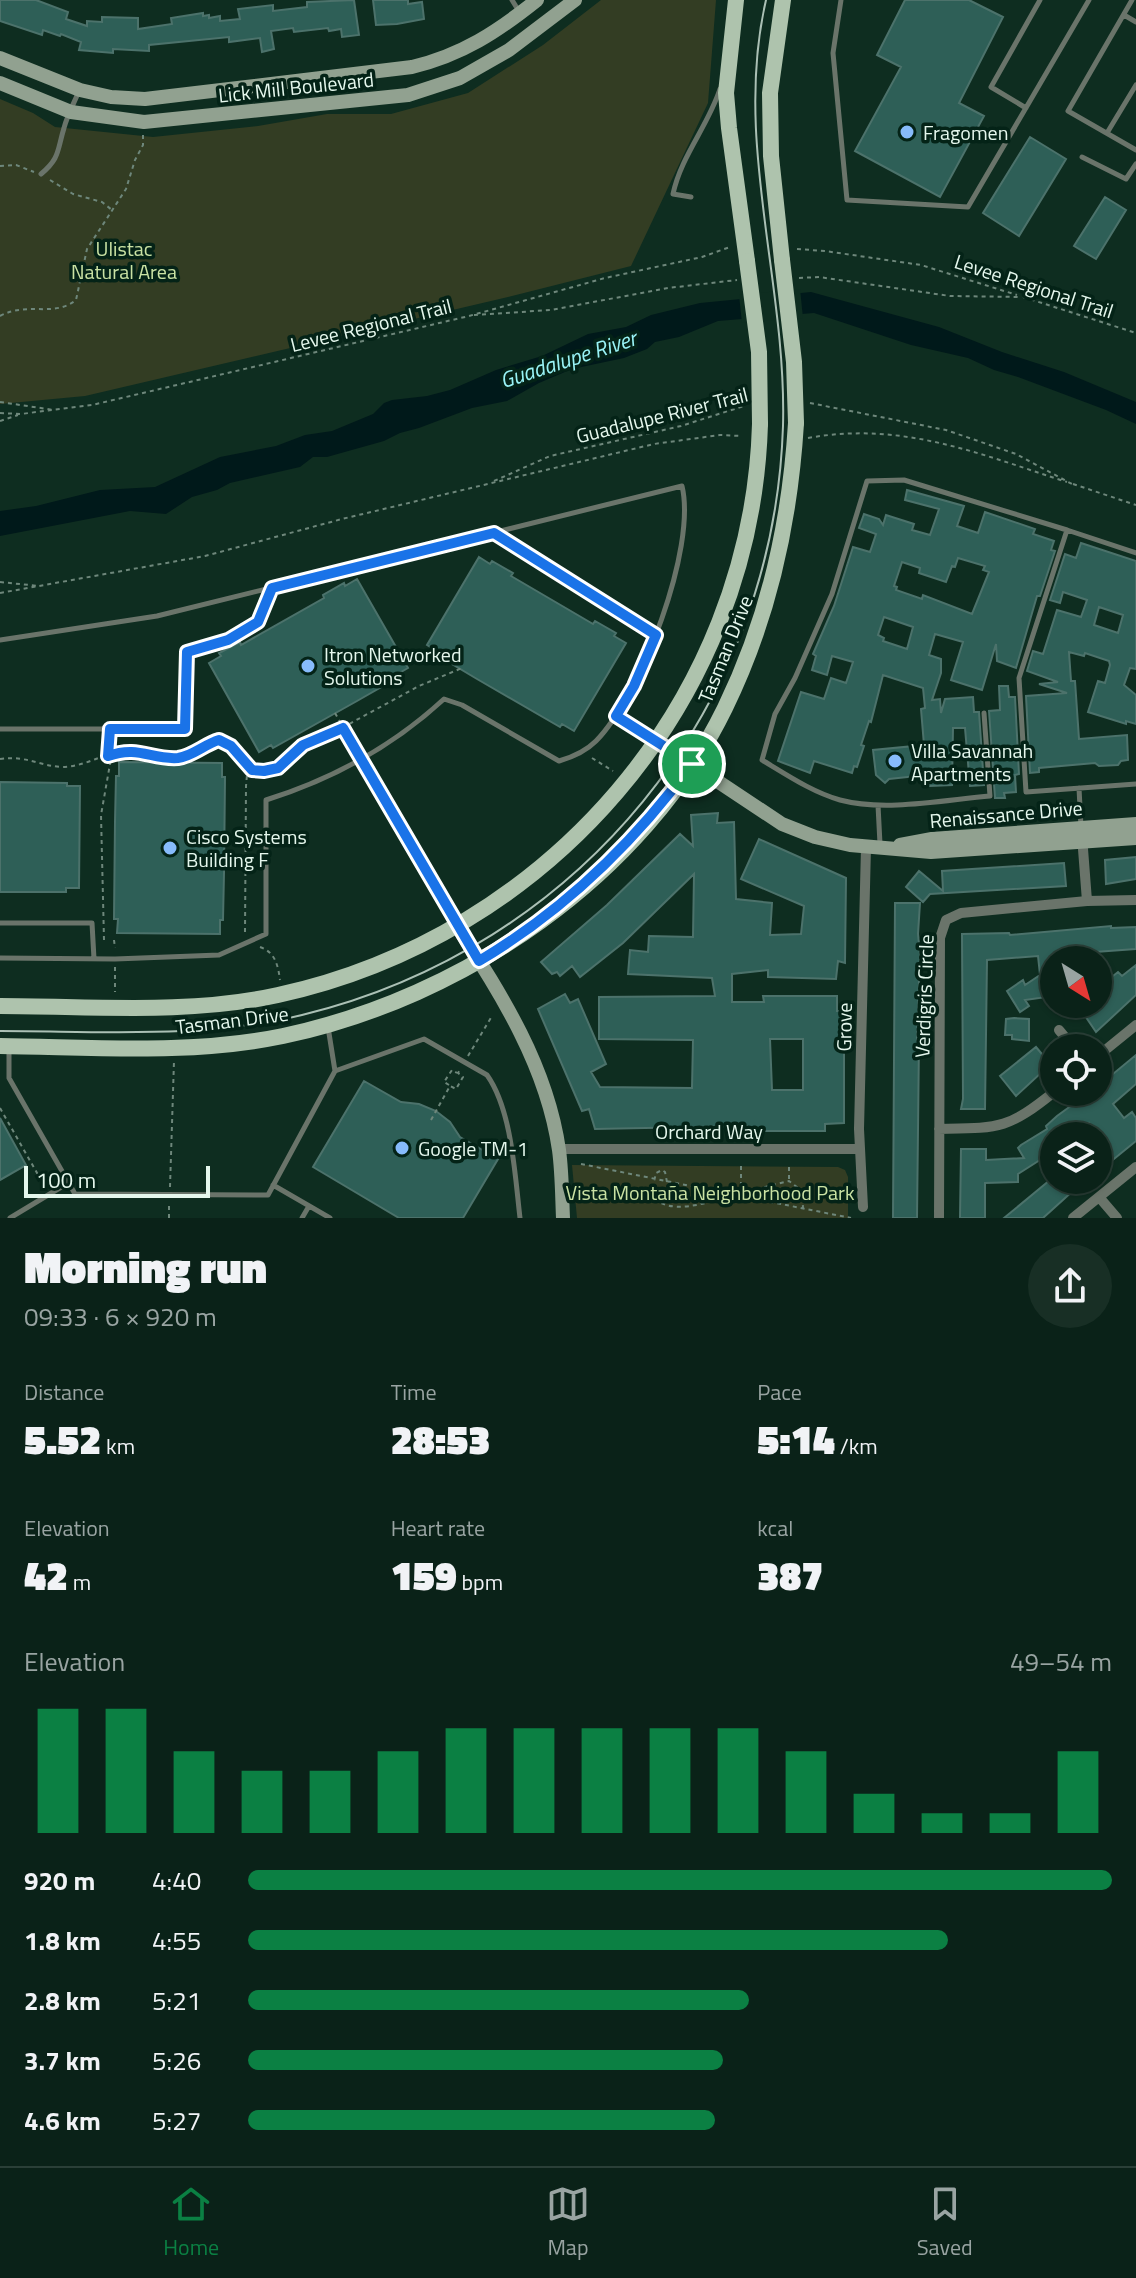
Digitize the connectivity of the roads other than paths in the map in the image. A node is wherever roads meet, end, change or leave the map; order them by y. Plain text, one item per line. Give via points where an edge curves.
1 (512, 0) edge
2 (537, 0) edge
3 (575, 0) edge
4 (736, 0) edge
5 (783, 0) edge
6 (841, 0) edge
7 (1040, 0) edge
8 (1089, 0) edge
9 (1132, 0) edge
10 (521, 13) junction
11 (1124, 15) junction
12 (1136, 22) edge
13 (0, 58) edge
14 (728, 61) junction
15 (0, 83) edge
16 (1136, 85) edge
17 (80, 90) junction
18 (1026, 108) junction
19 (71, 112) junction
20 (1107, 133) junction
21 (1136, 150) edge
22 (1082, 157) dead end
23 (1136, 164) edge
24 (41, 174) road end
25 (691, 197) dead end
26 (1067, 530) junction
27 (494, 533) junction
28 (1136, 553) edge
29 (272, 588) junction
30 (656, 635) junction
31 (0, 640) edge
32 (984, 713) dead end
33 (616, 716) junction
34 (0, 729) edge
35 (657, 741) junction
36 (362, 760) junction
37 (692, 764) junction
38 (1136, 784) edge
39 (1079, 788) junction
40 (878, 805) junction
41 (1136, 824) edge
42 (1082, 835) junction
43 (1136, 838) edge
44 (873, 848) junction
45 (1136, 900) edge
46 (1087, 901) junction
47 (0, 923) edge
48 (457, 926) junction
49 (0, 958) edge
50 (94, 959) junction
51 (479, 961) junction
52 (0, 1006) edge
53 (328, 1025) junction
54 (1136, 1025) edge
55 (1059, 1030) dead end
56 (1062, 1034) edge
57 (1112, 1045) edge
58 (5, 1046) edge
59 (335, 1071) junction
60 (1040, 1102) edge
61 (939, 1129) junction
62 (559, 1149) junction
63 (859, 1149) junction
64 (1136, 1167) edge
65 (68, 1183) junction
66 (273, 1185) junction
67 (1099, 1197) junction
68 (309, 1206) junction
69 (863, 1207) dead end
70 (10, 1218) edge
71 (302, 1218) edge
72 (330, 1218) edge
73 (520, 1218) edge
74 (563, 1218) edge
75 (939, 1218) edge
76 (1073, 1218) edge
77 (1117, 1218) edge

1 - 10 lane
2 - 10 main road, Lick Mill Boulevard
3 - 19 main road, Lick Mill Boulevard via 497,57 460,78 408,95 157,122
4 - 14 main road, Tasman Drive
5 - 37 main road, Tasman Drive, bridge via 770,93 771,156 794,362 796,431 787,515 756,635 725,709
6 - 18 lane via 833,53 847,200 968,207
7 - 18 lane via 991,87
8 - 18 lane
9 - 11 lane
10 - 17 main road, Lick Mill Boulevard via 446,59 412,67 171,98 111,97
11 - 12 lane
11 - 20 lane via 1068,111
13 - 17 main road, Lick Mill Boulevard
14 - 25 lane via 710,117 676,182 673,194
14 - 35 main road, Tasman Drive, bridge via 729,128 759,352 753,511 735,580 699,667
15 - 19 main road, Lick Mill Boulevard
16 - 20 lane
17 - 19 lane
19 - 24 lane via 59,154
20 - 21 lane
22 - 23 lane via 1126,179
26 - 28 lane
26 - 39 lane via 1019,678 1026,792
26 - 40 lane via 904,480 867,481 832,594 775,714 762,760 816,791
27 - 29 lane
27 - 30 lane
27 - 30 lane via 682,486 684,524
29 - 31 lane via 157,616
29 - 34 lane via 258,622 228,640 187,652 185,729
30 - 33 lane
32 - 40 lane via 990,796
33 - 35 lane
33 - 36 lane via 595,743 559,761 444,699
35 - 37 main road, Renaissance Drive
35 - 48 main road, Tasman Drive via 563,850
36 - 48 lane
36 - 50 lane via 266,800 266,934 219,955
37 - 44 main road, Renaissance Drive via 782,824 815,837
37 - 51 main road, Tasman Drive via 609,863 545,918
38 - 39 lane
39 - 42 lane
40 - 44 lane
41 - 42 main road, Renaissance Drive
42 - 43 main road, Renaissance Drive
42 - 44 main road, Renaissance Drive via 932,839
42 - 46 street
44 - 63 street, Grove
45 - 46 street, Verdigris Circle
46 - 61 street, Verdigris Circle via 961,913 946,920 940,938
47 - 50 lane via 92,923
48 - 51 main road
48 - 52 main road, Tasman Drive via 372,967 276,995 199,1006
49 - 50 lane
51 - 53 main road, Tasman Drive via 404,998
51 - 62 main road via 530,1053
53 - 58 main road, Tasman Drive via 202,1046
53 - 59 lane
54 - 57 street
55 - 56 street
58 - 65 lane via 9,1078
59 - 66 lane
59 - 73 lane via 424,1039 487,1075 508,1132
60 - 61 street via 1013,1122
61 - 75 street, Verdigris Circle
62 - 63 street, Orchard Way
62 - 74 main road
63 - 69 street, Grove
64 - 67 street
65 - 66 lane via 75,1194 268,1195
65 - 70 lane
66 - 68 lane
67 - 76 street
67 - 77 street
68 - 71 lane
68 - 72 lane

